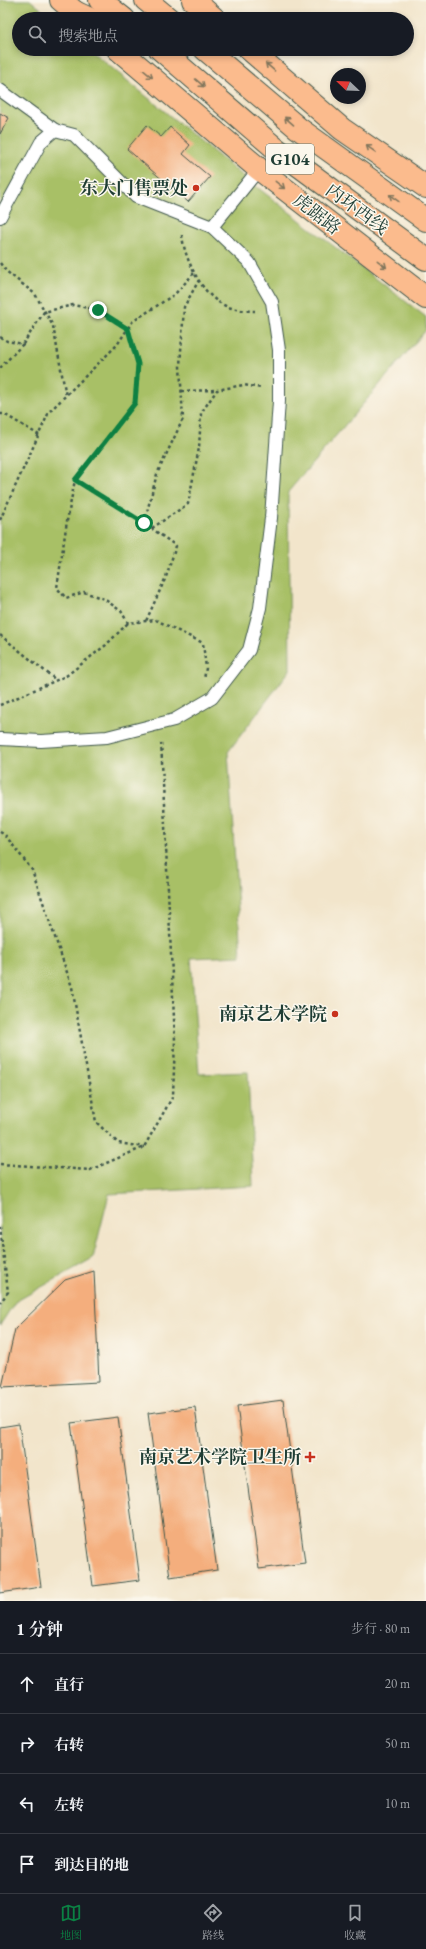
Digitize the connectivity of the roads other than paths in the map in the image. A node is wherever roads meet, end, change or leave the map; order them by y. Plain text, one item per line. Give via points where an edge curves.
1 (100, 0) edge
2 (146, 0) edge
3 (169, 0) edge
4 (193, 0) edge
5 (115, 12) edge
6 (161, 12) edge
7 (177, 12) edge
8 (207, 12) edge
9 (126, 56) edge
10 (167, 56) edge
11 (213, 56) edge
12 (257, 56) edge
13 (0, 90) edge
14 (55, 130) junction
15 (259, 169) junction
16 (426, 187) edge
17 (0, 217) edge
18 (426, 220) edge
19 (212, 227) junction
20 (426, 259) edge
21 (426, 298) edge
22 (0, 739) edge

1 - 5 main road
2 - 6 main road
3 - 7 main road
4 - 8 main road
9 -> 15 main road, 虎踞路
10 -> 20 main road, 内环西线 / G104 via 275,148
18 -> 11 main road, 内环西线 / G104 via 298,128
16 -> 12 main road via 342,129
13 - 14 lane
14 - 17 lane via 41,142
14 - 19 lane via 74,135 136,197
15 - 19 lane
15 -> 21 main road, 虎踞路
19 - 22 lane via 249,262 272,302 279,350 271,518 260,608 250,650 212,698 174,720 107,737 41,741

